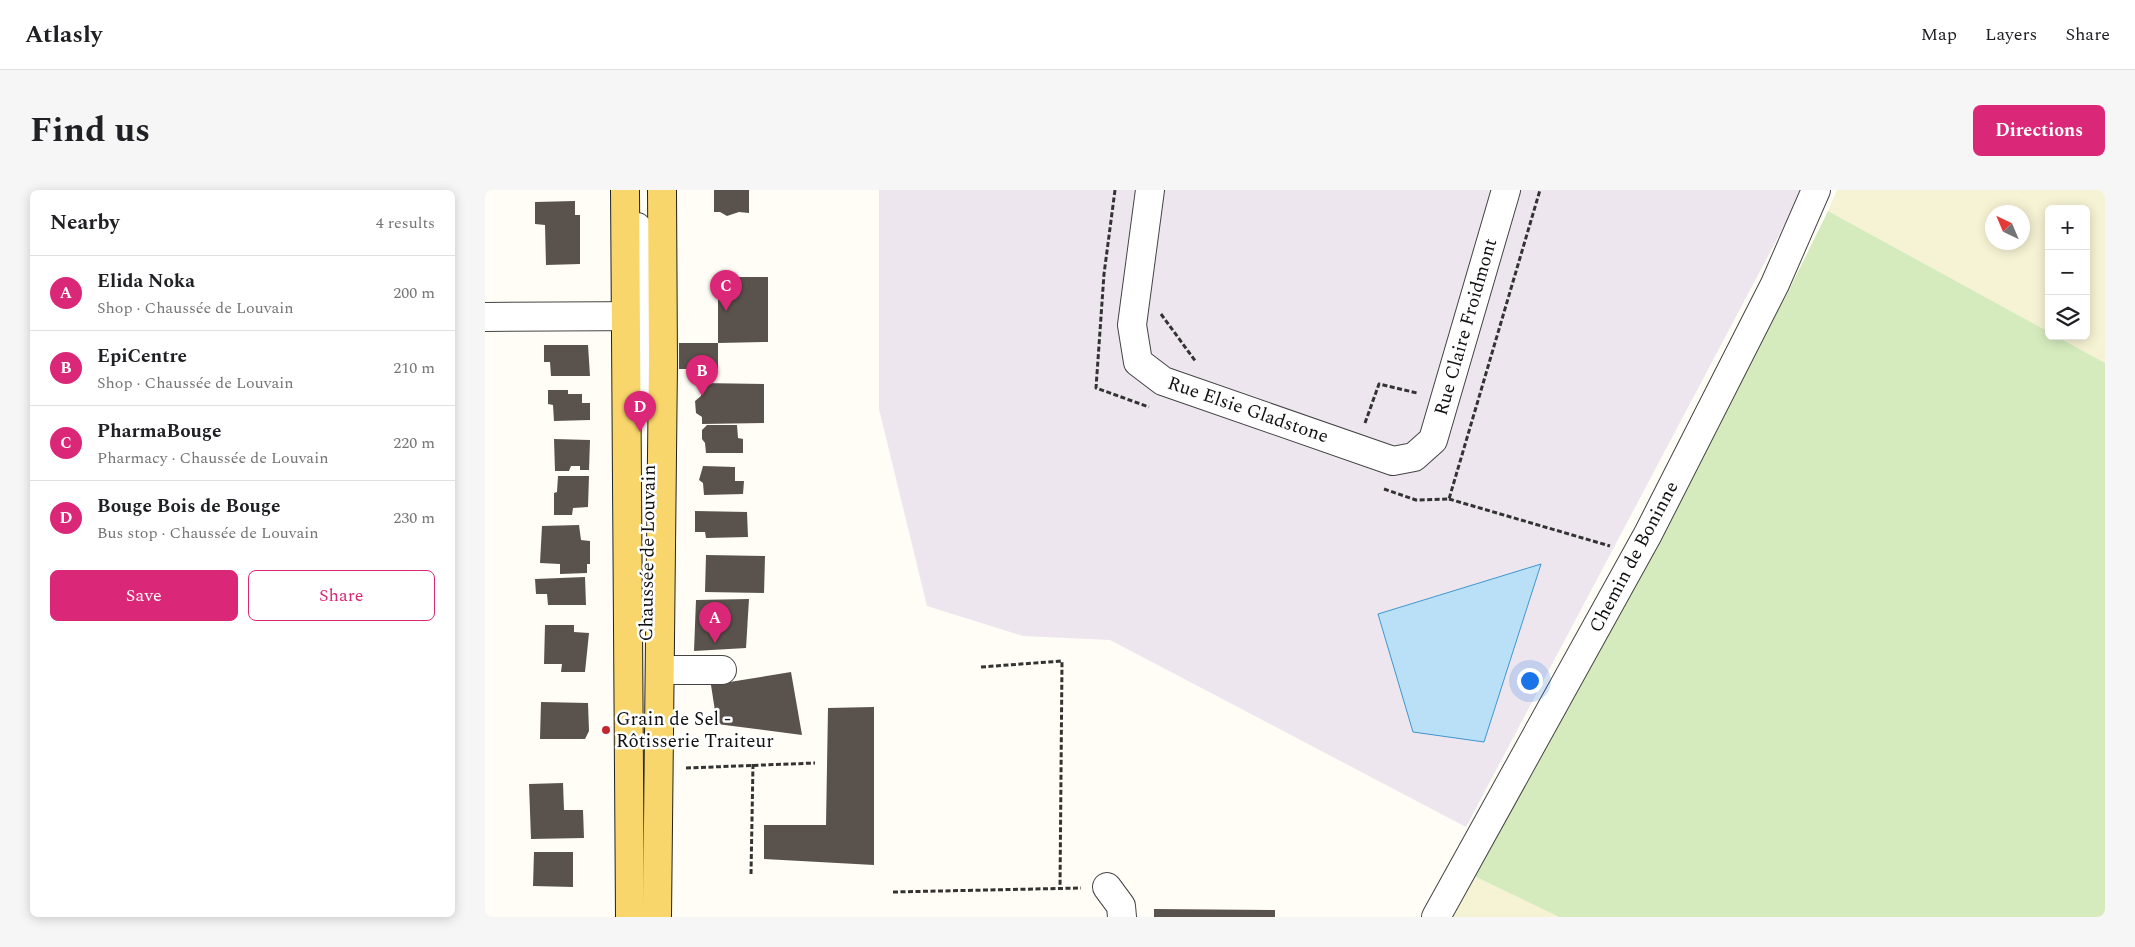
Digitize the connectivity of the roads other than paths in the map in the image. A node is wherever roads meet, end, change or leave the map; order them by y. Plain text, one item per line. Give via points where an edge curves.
1 (625, 190) edge
2 (637, 190) edge
3 (662, 190) edge
4 (1150, 190) edge
5 (1506, 190) edge
6 (1816, 190) edge
7 (644, 316) junction
8 (485, 317) edge
9 (1415, 457) joint
10 (660, 670) junction
11 (722, 670) dead end
12 (1107, 887) road end
13 (630, 917) edge
14 (643, 917) edge
15 (657, 917) edge
16 (1122, 917) edge
17 (1437, 917) edge

1 - 7 main road, Chaussée de Louvain
2 - 7 street, Chaussée de Louvain via 637,242
3 - 7 main road, Chaussée de Louvain
4 - 9 street, Rue Elsie Gladstone via 1132,325 1138,362 1163,381 1393,461
5 - 9 street, Rue Claire Froidmont via 1433,440
6 - 17 street, Chemin de Boninne via 1775,284 1637,554
7 - 8 street
7 - 10 main road, Chaussée de Louvain
7 - 13 main road, Chaussée de Louvain
7 - 14 street, Chaussée de Louvain via 651,363
10 - 11 street
10 - 15 main road, Chaussée de Louvain
12 - 16 street via 1121,906

